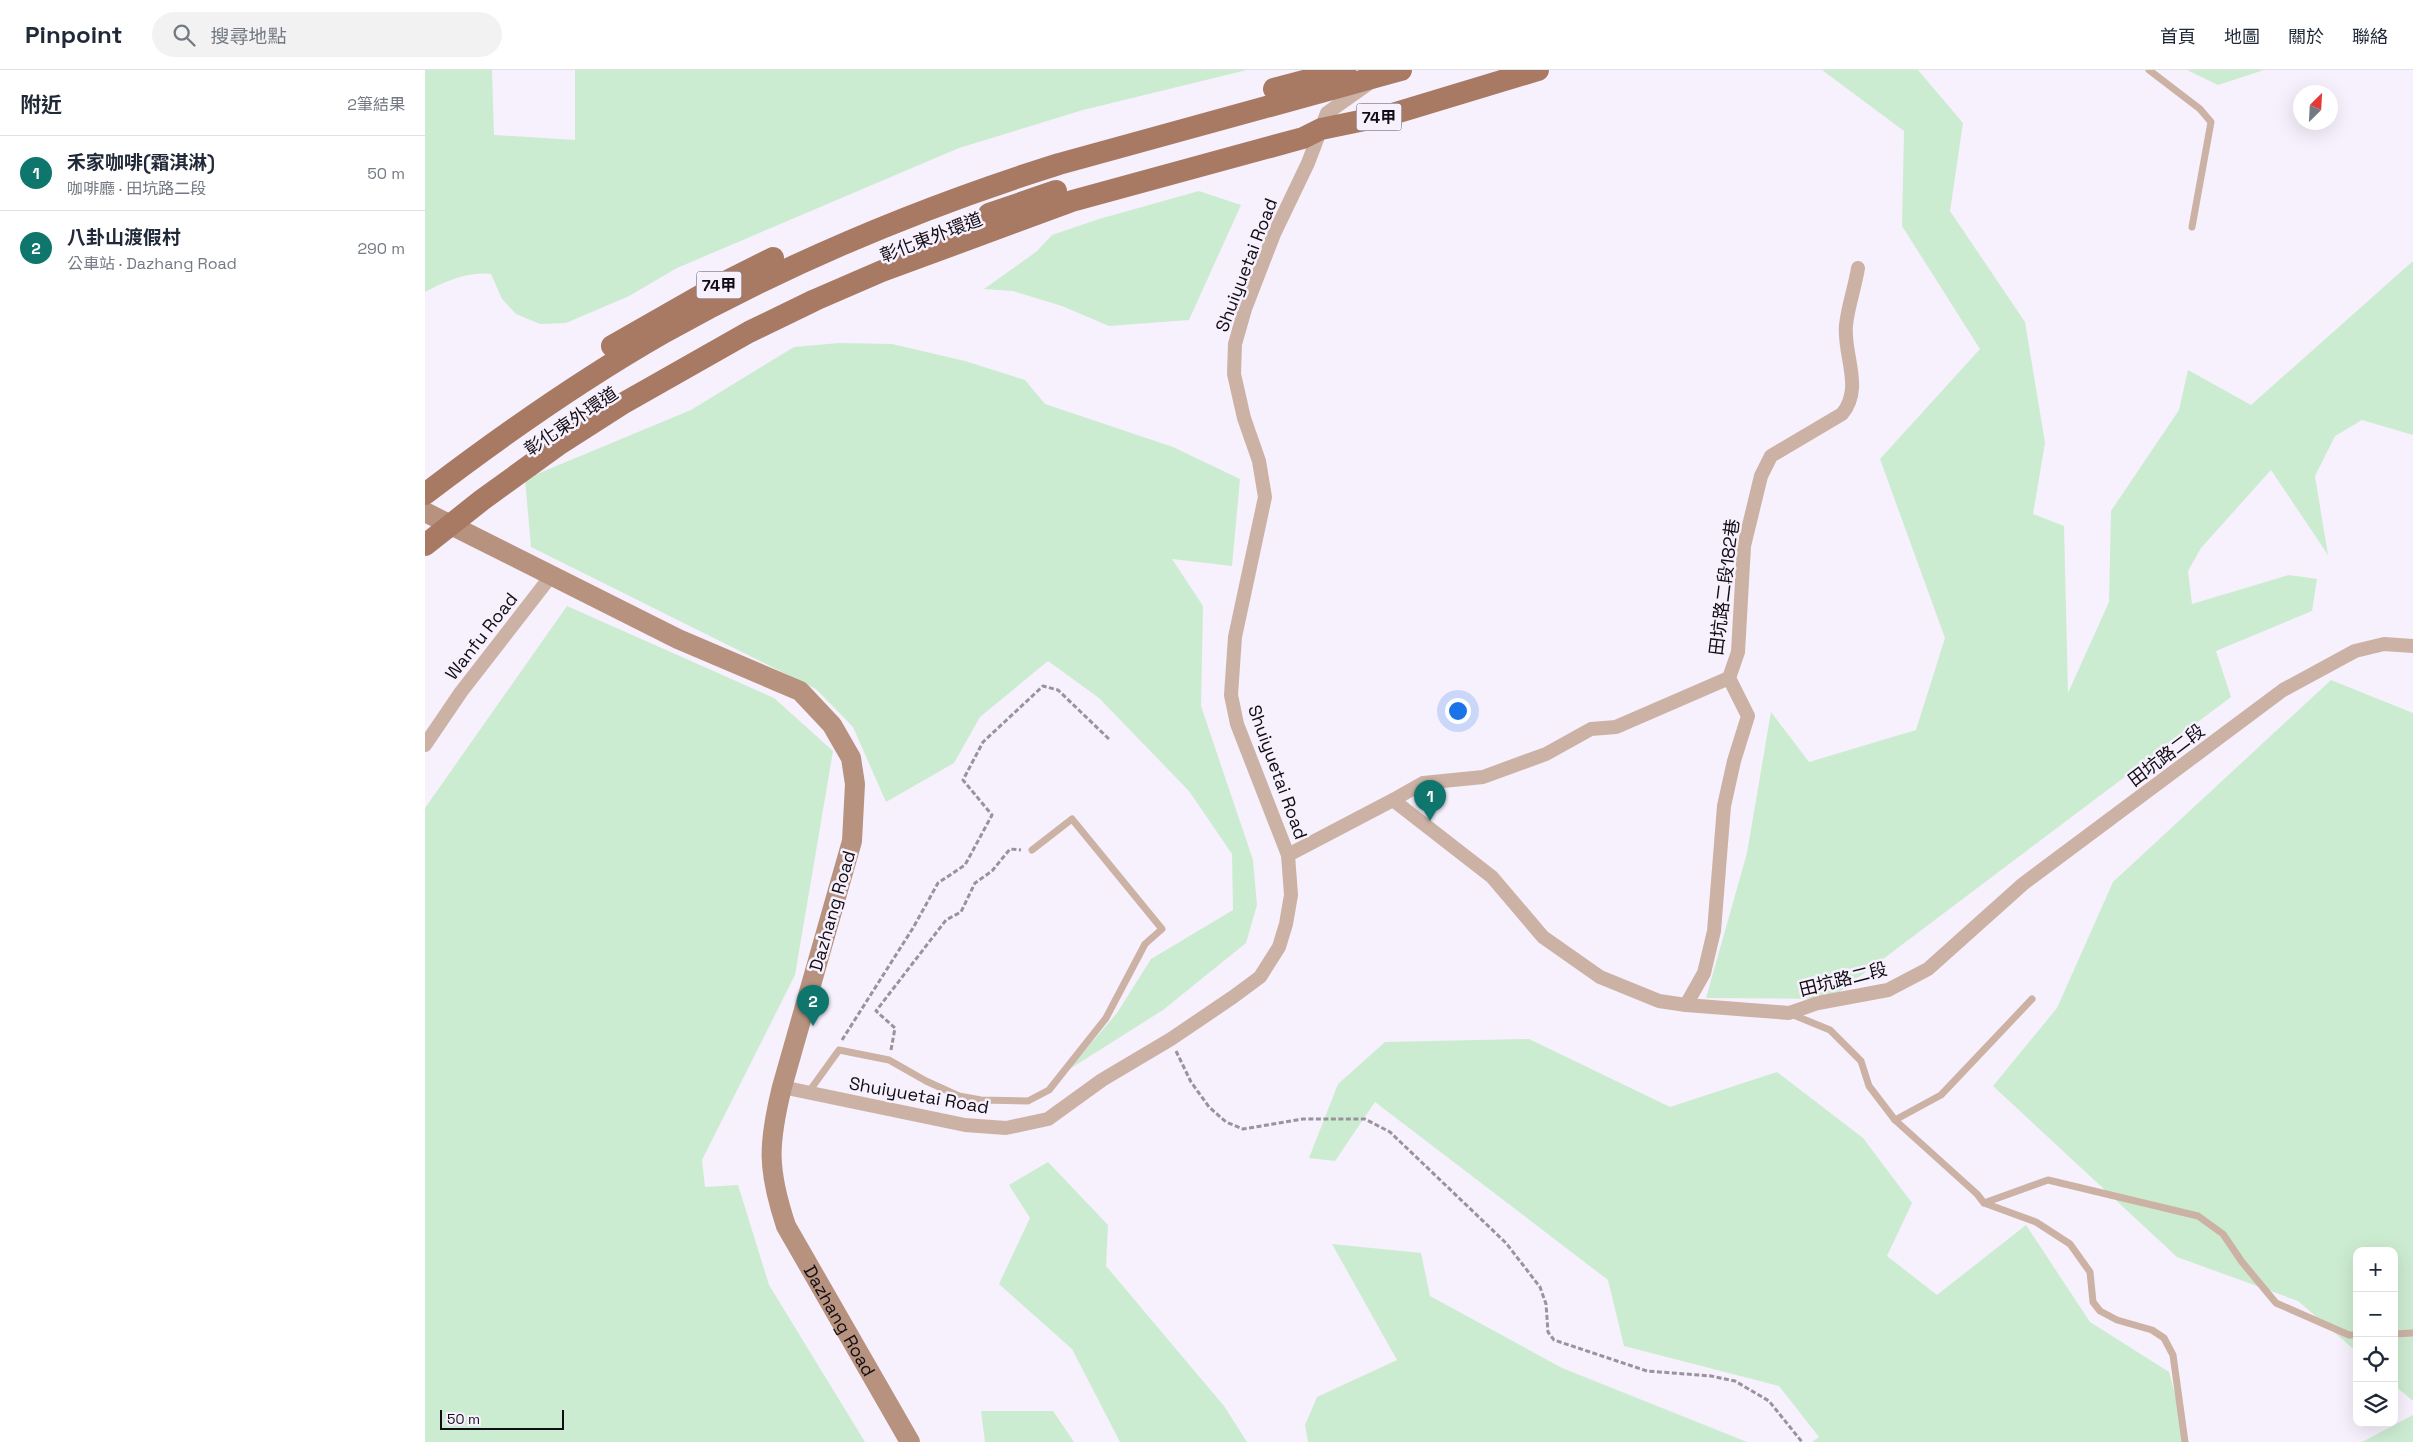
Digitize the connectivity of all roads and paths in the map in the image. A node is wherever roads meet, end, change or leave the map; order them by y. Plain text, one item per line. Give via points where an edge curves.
1 (1345, 70) edge
2 (1401, 70) edge
3 (1491, 70) edge
4 (1538, 70) edge
5 (2149, 70) edge
6 (1379, 74) edge
7 (1206, 116) junction
8 (1324, 121) junction
9 (2192, 227) dead end
10 (1859, 268) dead end
11 (594, 366) junction
12 (425, 476) edge
13 (425, 494) edge
14 (435, 520) edge
15 (425, 545) edge
16 (551, 576) junction
17 (2413, 646) edge
18 (1729, 678) junction
19 (1110, 740) dead end
20 (425, 745) edge
21 (1393, 800) junction
22 (1032, 850) joint
23 (1287, 855) junction
24 (2032, 1000) dead end
25 (1686, 1005) junction
26 (1789, 1012) junction
27 (1171, 1039) junction
28 (839, 1050) junction
29 (889, 1060) junction
30 (782, 1087) junction
31 (808, 1093) junction
32 (1895, 1120) junction
33 (1984, 1203) junction
34 (2413, 1332) edge
35 (2398, 1334) edge
36 (2353, 1335) edge
37 (910, 1442) edge
38 (1802, 1442) edge
39 (2185, 1442) edge

1 - 7 main road, 74甲
2 - 6 main road, 彰化東外環道 / 74甲
3 - 8 main road, 彰化東外環道 / 74甲
4 - 8 main road, 74甲 via 1389,115
5 - 9 lane via 2200,109 2211,122
6 - 7 main road, 彰化東外環道 / 74甲
6 - 8 street
7 - 11 main road, 彰化東外環道 / 74甲 via 1011,171 859,230 662,334
8 - 14 main road, 彰化東外環道 / 74甲 via 1029,207 878,265 807,287 676,354 617,398 550,433
8 - 23 street, Shuiyuetai Road via 1274,234 1245,308 1235,344 1234,374 1243,418 1259,461 1265,497 1235,637 1231,695 1237,724
10 - 18 street, 田坑路二段182巷 via 1846,326 1853,385 1850,405 1842,414 1771,456 1761,476 1744,546 1738,652
11 - 12 main road, 74甲 via 527,401
11 - 13 main road, 彰化東外環道 / 74甲
14 - 15 main road, 74甲
14 - 16 main road, Dazhang Road via 508,552
16 - 20 street, Wanfu Road via 461,692
16 - 30 main road, Dazhang Road via 678,639 800,691 832,725 851,758 855,784 852,841
17 - 26 street, 田坑路二段 via 2384,644 2355,651 2283,690 2023,884 1928,969 1888,990 1817,1003
18 - 21 street via 1616,727 1591,730 1546,754 1492,774 1423,783
18 - 25 street, 田坑路二段182巷 via 1748,716 1724,806 1714,931 1704,973
19 - 28 path via 1059,690 1043,686 983,742 963,780 992,815 965,865 938,883 842,1040
21 - 23 street
21 - 25 street, 田坑路二段 via 1492,877 1543,937 1600,978 1659,1001
22 - 29 path via 1010,849 993,870 975,883 961,912 946,920 876,1011 895,1028
22 - 29 lane via 1072,819 1162,930 1145,944 1107,1018 1049,1090 1028,1100 981,1100 959,1096
23 - 27 street, Shuiyuetai Road via 1291,894 1279,947 1260,977
24 - 32 lane via 1941,1095
25 - 26 street, 田坑路二段
26 - 32 lane via 1830,1030 1861,1061 1869,1086
27 - 31 street, Shuiyuetai Road via 1102,1080 1048,1119 1007,1128 965,1125
27 - 38 path via 1191,1082 1209,1107 1226,1122 1243,1130 1303,1119 1365,1119 1390,1132 1506,1243 1540,1287 1546,1304 1548,1332 1554,1340 1647,1371 1735,1381 1769,1401
28 - 29 lane
28 - 31 lane
30 - 31 street, Shuiyuetai Road
30 - 37 main road, Dazhang Road via 773,1126 770,1164 786,1226
32 - 33 lane
33 - 36 lane via 2048,1180 2198,1216 2223,1234 2275,1303
33 - 39 lane via 2036,1222 2070,1244 2090,1272 2093,1302 2100,1311 2117,1320 2152,1330 2164,1338 2173,1355
34 - 35 lane

